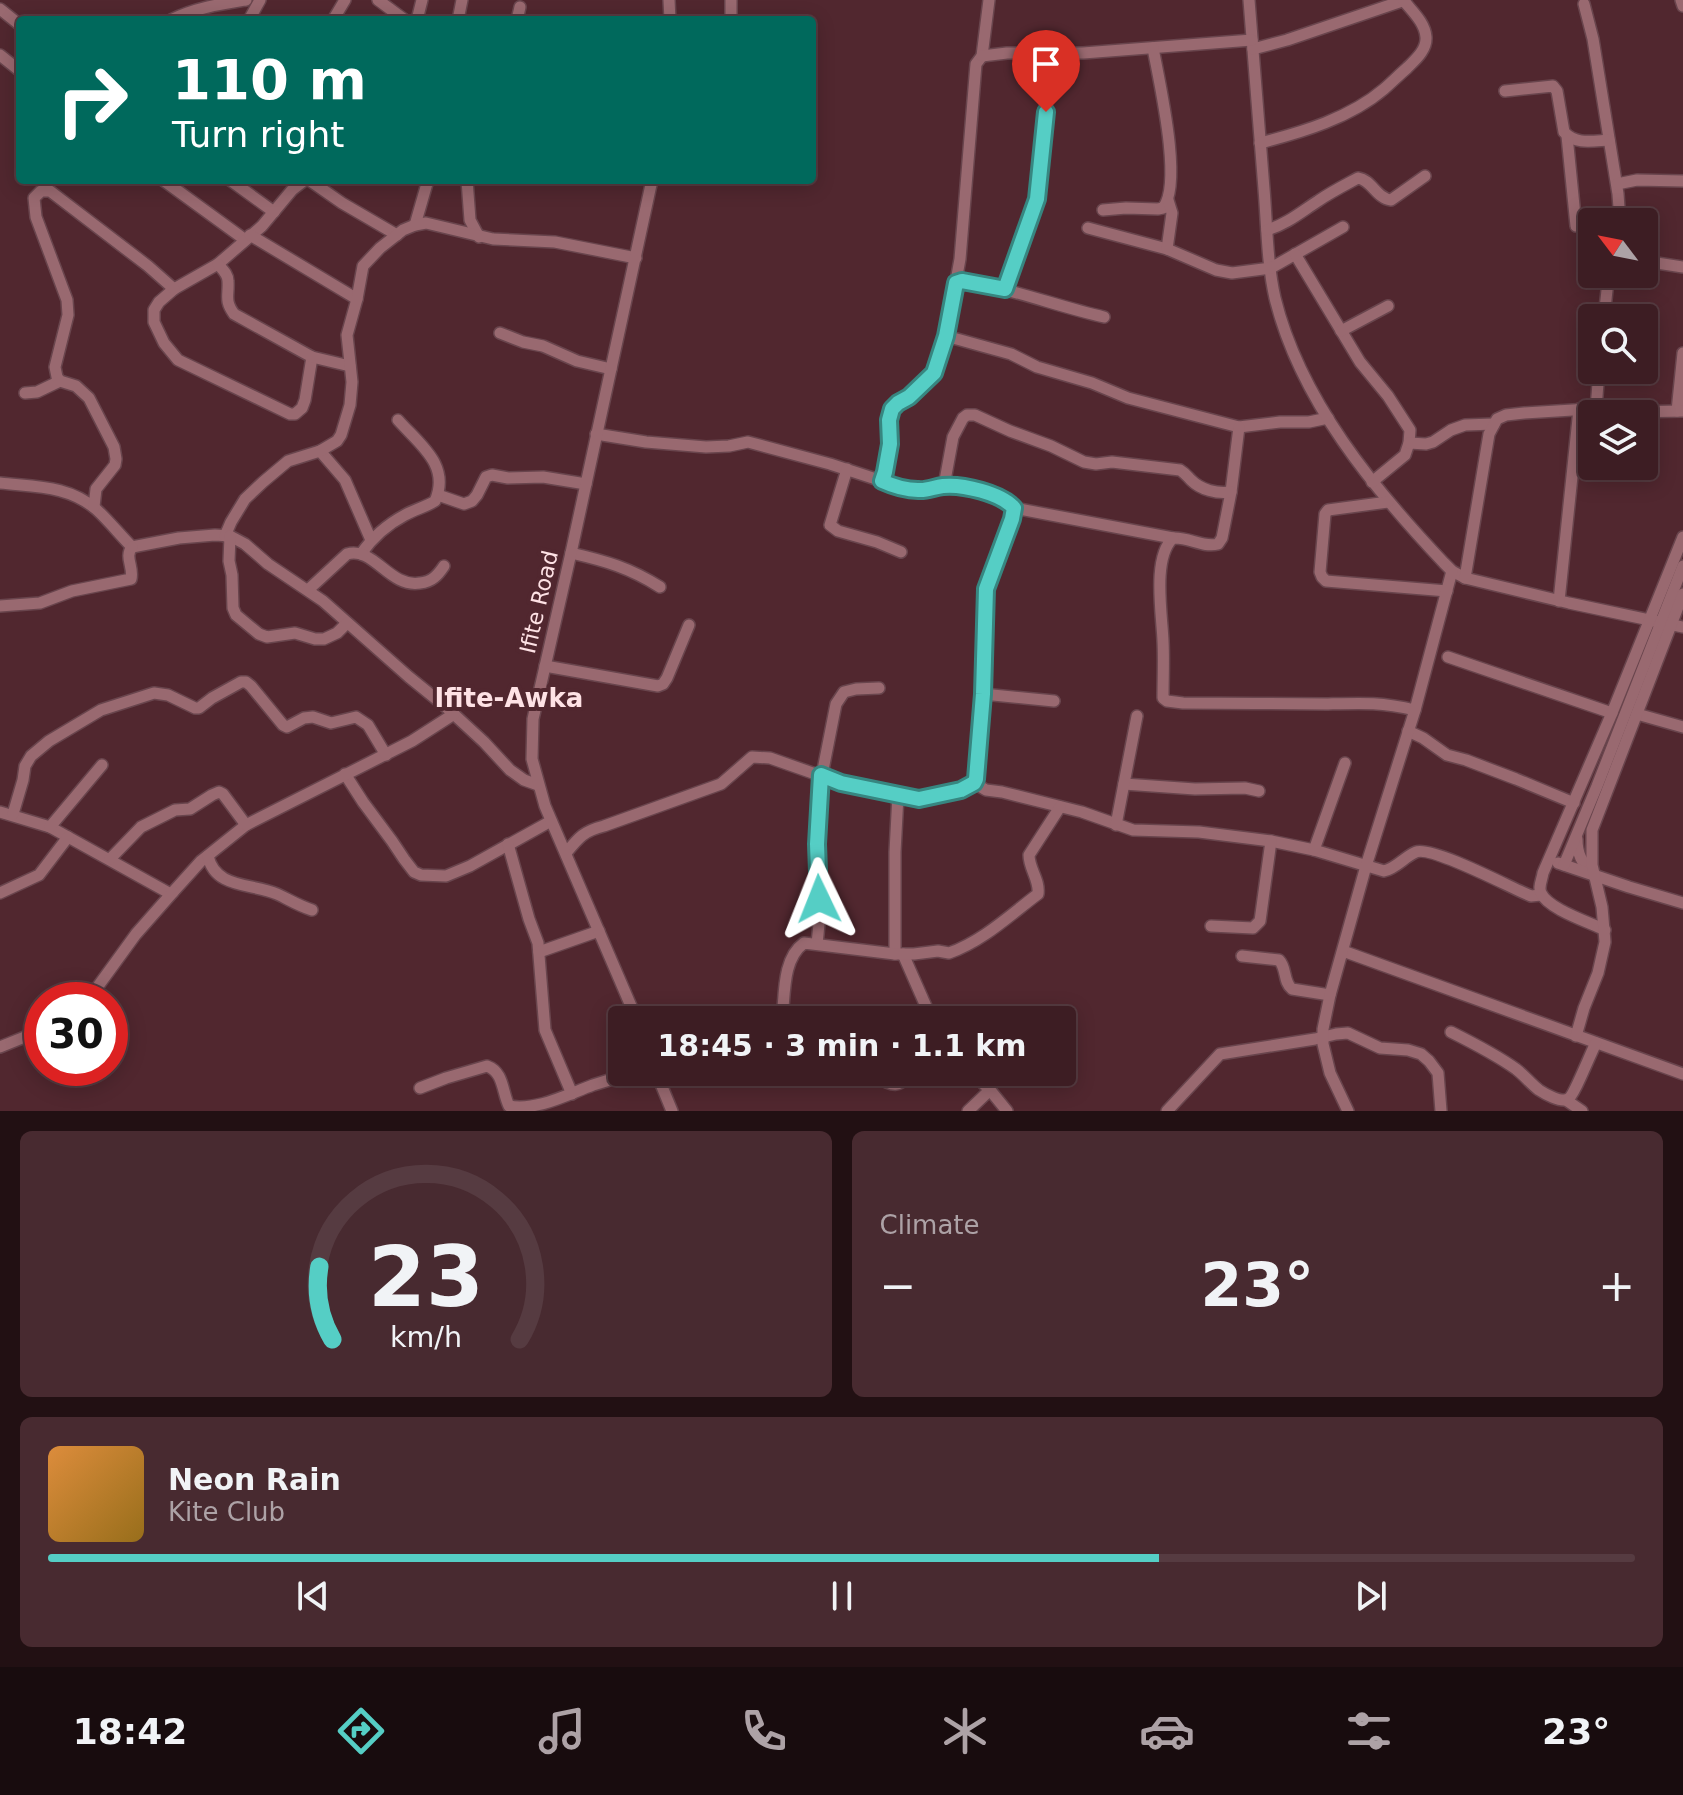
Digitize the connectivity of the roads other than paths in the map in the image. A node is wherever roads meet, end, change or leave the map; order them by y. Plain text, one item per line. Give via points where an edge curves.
1 (246, 0) edge
2 (378, 0) edge
3 (989, 0) edge
4 (1249, 0) edge
5 (1405, 0) edge
6 (1681, 0) edge
7 (1584, 4) dead end
8 (1683, 6) edge
9 (520, 7) dead end
10 (0, 9) edge
11 (178, 16) edge
12 (400, 16) edge
13 (518, 16) edge
14 (16, 22) edge
15 (1252, 44) junction
16 (1153, 48) junction
17 (1051, 52) junction
18 (0, 55) edge
19 (982, 56) junction
20 (16, 68) edge
21 (1505, 91) dead end
22 (1567, 136) junction
23 (1609, 140) junction
24 (1260, 143) junction
25 (1425, 176) dead end
26 (1683, 181) edge
27 (169, 184) edge
28 (236, 184) edge
29 (301, 184) edge
30 (313, 184) edge
31 (427, 184) edge
32 (467, 184) edge
33 (651, 184) edge
34 (1617, 184) junction
35 (1168, 200) junction
36 (1619, 208) edge
37 (1103, 210) dead end
38 (274, 212) junction
39 (415, 225) junction
40 (1576, 226) dead end
41 (1343, 227) dead end
42 (1088, 228) dead end
43 (1267, 230) junction
44 (397, 235) junction
45 (247, 237) junction
46 (479, 237) junction
47 (1167, 249) junction
48 (1295, 254) junction
49 (636, 258) junction
50 (1658, 263) edge
51 (218, 264) junction
52 (1683, 267) edge
53 (1271, 268) junction
54 (956, 283) junction
55 (174, 289) junction
56 (1005, 289) junction
57 (357, 299) junction
58 (1388, 306) dead end
59 (1104, 317) dead end
60 (1341, 331) junction
61 (500, 333) dead end
62 (946, 336) junction
63 (1683, 353) edge
64 (312, 357) junction
65 (350, 366) junction
66 (611, 369) junction
67 (60, 381) junction
68 (25, 393) dead end
69 (1578, 409) edge
70 (1658, 411) edge
71 (1680, 411) edge
72 (1328, 418) junction
73 (1578, 419) edge
74 (398, 420) dead end
75 (1494, 424) junction
76 (1239, 427) junction
77 (596, 434) junction
78 (1409, 443) junction
79 (320, 451) junction
80 (847, 469) junction
81 (882, 481) junction
82 (1372, 482) junction
83 (0, 483) edge
84 (586, 484) junction
85 (944, 486) junction
86 (1231, 492) junction
87 (438, 495) junction
88 (1388, 502) junction
89 (94, 507) junction
90 (1014, 508) junction
91 (227, 536) junction
92 (1683, 537) edge
93 (1173, 538) junction
94 (371, 540) junction
95 (132, 547) junction
96 (901, 552) dead end
97 (571, 553) junction
98 (361, 554) junction
99 (444, 566) dead end
100 (1683, 566) edge
101 (1452, 571) junction
102 (1465, 578) junction
103 (660, 587) dead end
104 (308, 590) junction
105 (1447, 591) junction
106 (1683, 594) edge
107 (1559, 601) junction
108 (0, 606) edge
109 (347, 623) junction
110 (1667, 624) edge
111 (689, 625) dead end
112 (1448, 657) dead end
113 (545, 666) junction
114 (879, 688) dead end
115 (983, 694) junction
116 (1054, 701) dead end
117 (1415, 710) junction
118 (1612, 713) junction
119 (454, 714) junction
120 (1637, 714) junction
121 (1137, 716) dead end
122 (1683, 727) edge
123 (1408, 731) junction
124 (386, 755) junction
125 (1345, 763) dead end
126 (102, 765) dead end
127 (345, 774) junction
128 (821, 775) junction
129 (974, 783) junction
130 (1124, 784) junction
131 (538, 785) junction
132 (1259, 791) dead end
133 (898, 795) junction
134 (1574, 803) junction
135 (1060, 807) junction
136 (0, 812) edge
137 (13, 814) junction
138 (551, 821) junction
139 (246, 825) junction
140 (1116, 825) junction
141 (50, 827) junction
142 (1577, 835) junction
143 (68, 837) junction
144 (1271, 841) junction
145 (508, 844) junction
146 (1314, 850) junction
147 (566, 853) junction
148 (208, 856) junction
149 (110, 859) junction
150 (1550, 860) junction
151 (1564, 865) junction
152 (1366, 866) junction
153 (1595, 876) junction
154 (173, 892) junction
155 (0, 893) edge
156 (1541, 895) junction
157 (1683, 903) edge
158 (312, 910) dead end
159 (1211, 926) dead end
160 (1605, 930) junction
161 (599, 931) junction
162 (817, 944) junction
163 (1343, 951) junction
164 (539, 952) junction
165 (899, 954) junction
166 (1242, 956) dead end
167 (101, 982) edge
168 (1330, 995) junction
169 (631, 1006) edge
170 (784, 1006) edge
171 (925, 1006) edge
172 (1451, 1032) dead end
173 (1576, 1036) junction
174 (24, 1037) edge
175 (1323, 1038) junction
176 (1596, 1043) junction
177 (0, 1047) edge
178 (1683, 1074) edge
179 (608, 1081) edge
180 (662, 1086) edge
181 (986, 1086) edge
182 (420, 1088) dead end
183 (990, 1090) junction
184 (572, 1094) junction
185 (1566, 1100) junction
186 (672, 1111) edge
187 (968, 1111) edge
188 (1007, 1111) edge
189 (1167, 1111) edge
190 (1348, 1111) edge
191 (1441, 1111) edge
192 (1582, 1111) edge

1 - 11 street
2 - 12 street
3 - 19 street
4 - 15 street
5 - 15 street via 1287,40
5 - 24 street via 1426,36 1417,58 1352,110
6 - 8 street
7 - 23 street
9 - 13 street
10 - 14 street
15 - 16 street
15 - 24 street
16 - 17 street
16 - 35 street via 1170,147
17 - 19 street
17 - 56 street via 1037,199
18 - 20 street
19 - 54 street via 976,64
21 - 22 street via 1556,88
22 - 23 street via 1576,141
22 - 40 street
23 - 34 street
24 - 43 street
25 - 43 street via 1391,200 1358,178
26 - 34 street
27 - 45 street
28 - 38 street
29 - 38 street
30 - 44 street
31 - 39 street
32 - 46 street via 470,220
33 - 49 street, Ifite Road
34 - 36 street
35 - 37 street via 1158,209
35 - 47 street via 1172,213
38 - 45 street
39 - 44 street
39 - 46 street
41 - 48 street
42 - 47 street
43 - 53 street
44 - 57 street via 363,266
45 - 51 street
45 - 57 street
46 - 49 street via 555,242
47 - 53 street via 1232,273
48 - 53 street
48 - 60 street
49 - 66 street, Ifite Road
50 - 52 street
51 - 55 street
51 - 64 street via 226,273 228,305 234,314
53 - 72 street via 1284,327
54 - 56 street
54 - 62 street
55 - 64 street via 154,310 154,322 178,360 192,367 295,414 305,400
55 - 67 street via 50,191 41,191 34,198 36,217 67,300 55,367
56 - 59 street
57 - 65 street via 347,335
58 - 60 street
60 - 78 street via 1402,416 1410,430
61 - 66 street
62 - 76 street via 1128,398
62 - 81 street via 934,373 892,409
63 - 71 street
64 - 65 street
65 - 79 street via 350,405 341,435
66 - 77 street, Ifite Road
67 - 68 street
67 - 89 street via 89,398 114,447 115,465 96,489
69 - 75 street via 1506,415
70 - 71 street
72 - 76 street
72 - 82 street
73 - 107 street
74 - 87 street via 436,466
75 - 78 street via 1465,425 1433,442
75 - 102 street
76 - 86 street
77 - 80 street via 706,447 748,442
77 - 84 street, Ifite Road
78 - 82 street via 1405,455
79 - 91 street via 288,461 263,482 245,499
79 - 94 street via 345,480
80 - 81 street
80 - 96 street via 830,525
81 - 85 street via 917,490
82 - 88 street
83 - 89 street via 52,488
84 - 87 street via 492,475 464,504
84 - 97 street, Ifite Road
85 - 86 street via 953,437 963,418 975,415 1084,462 1180,470 1201,487
85 - 90 street via 990,494
86 - 93 street via 1218,544
87 - 94 street
88 - 101 street
88 - 105 street via 1328,510 1322,577
89 - 95 street
90 - 93 street
90 - 115 street via 986,589
91 - 95 street
91 - 104 street
91 - 109 street via 233,608 259,634 324,639
92 - 110 street
93 - 117 street via 1161,569 1167,701 1362,702
94 - 98 street
95 - 108 street via 131,579 40,603
97 - 103 street via 625,568
97 - 113 street, Ifite Road
98 - 99 street via 405,583 431,581
98 - 104 street via 347,554
100 - 110 street
101 - 102 street
101 - 105 street
102 - 107 street
104 - 109 street
105 - 117 street
106 - 110 street
107 - 110 street
109 - 119 street
110 - 118 street
110 - 120 street
110 - 142 street
111 - 113 street via 667,678 658,686
112 - 118 street
113 - 131 street, Ifite Road via 531,742
114 - 128 street via 844,692 839,699
115 - 116 street
115 - 129 street
117 - 123 street
118 - 134 street
119 - 124 street
119 - 131 street via 510,770
120 - 122 street
120 - 153 street via 1592,830
121 - 130 street
123 - 134 street via 1447,755
123 - 152 street
124 - 127 street
124 - 137 street via 368,725 356,717 331,723 313,717 283,725 246,682 199,708 154,693 101,710 31,756
125 - 146 street
126 - 141 street
127 - 139 street
127 - 145 street via 414,872 446,876
128 - 133 street
128 - 147 street via 752,757 721,784 590,830
128 - 162 street
129 - 133 street via 935,797
129 - 135 street
130 - 132 street
130 - 140 street
131 - 138 street, Ifite Road
133 - 165 street
134 - 150 street
135 - 140 street
135 - 165 street via 1029,855 1038,894 954,952
136 - 137 street
137 - 141 street
138 - 145 street
138 - 147 street, Ifite Road
139 - 148 street
139 - 149 street via 219,792 141,827
140 - 144 street
141 - 143 street
142 - 151 street
142 - 153 street via 1579,856
143 - 149 street
143 - 155 street via 39,875
144 - 146 street
144 - 159 street via 1260,921 1253,928
145 - 164 street
146 - 152 street
147 - 161 street, Ifite Road
148 - 154 street
148 - 158 street via 210,865 229,881
149 - 154 street
150 - 151 street
150 - 156 street
151 - 153 street
152 - 156 street via 1394,869 1413,853 1427,851 1531,896
152 - 163 street
153 - 157 street
153 - 160 street
154 - 167 street
156 - 160 street
160 - 173 street via 1598,973
161 - 164 street
161 - 169 street, Ifite Road
162 - 165 street
162 - 170 street via 804,943 790,960
163 - 168 street
163 - 173 street
164 - 184 street via 545,1030
165 - 171 street
166 - 168 street via 1279,960 1292,989
168 - 175 street
172 - 185 street via 1517,1070 1539,1090
173 - 176 street
174 - 177 street
175 - 189 street via 1220,1054
175 - 190 street via 1330,1073
175 - 191 street via 1348,1033 1380,1048 1421,1054 1438,1073
176 - 178 street
176 - 185 street
179 - 184 street
180 - 186 street
181 - 183 street
182 - 184 street via 487,1066 499,1075 509,1106 538,1108
183 - 187 street
183 - 188 street
185 - 192 street

